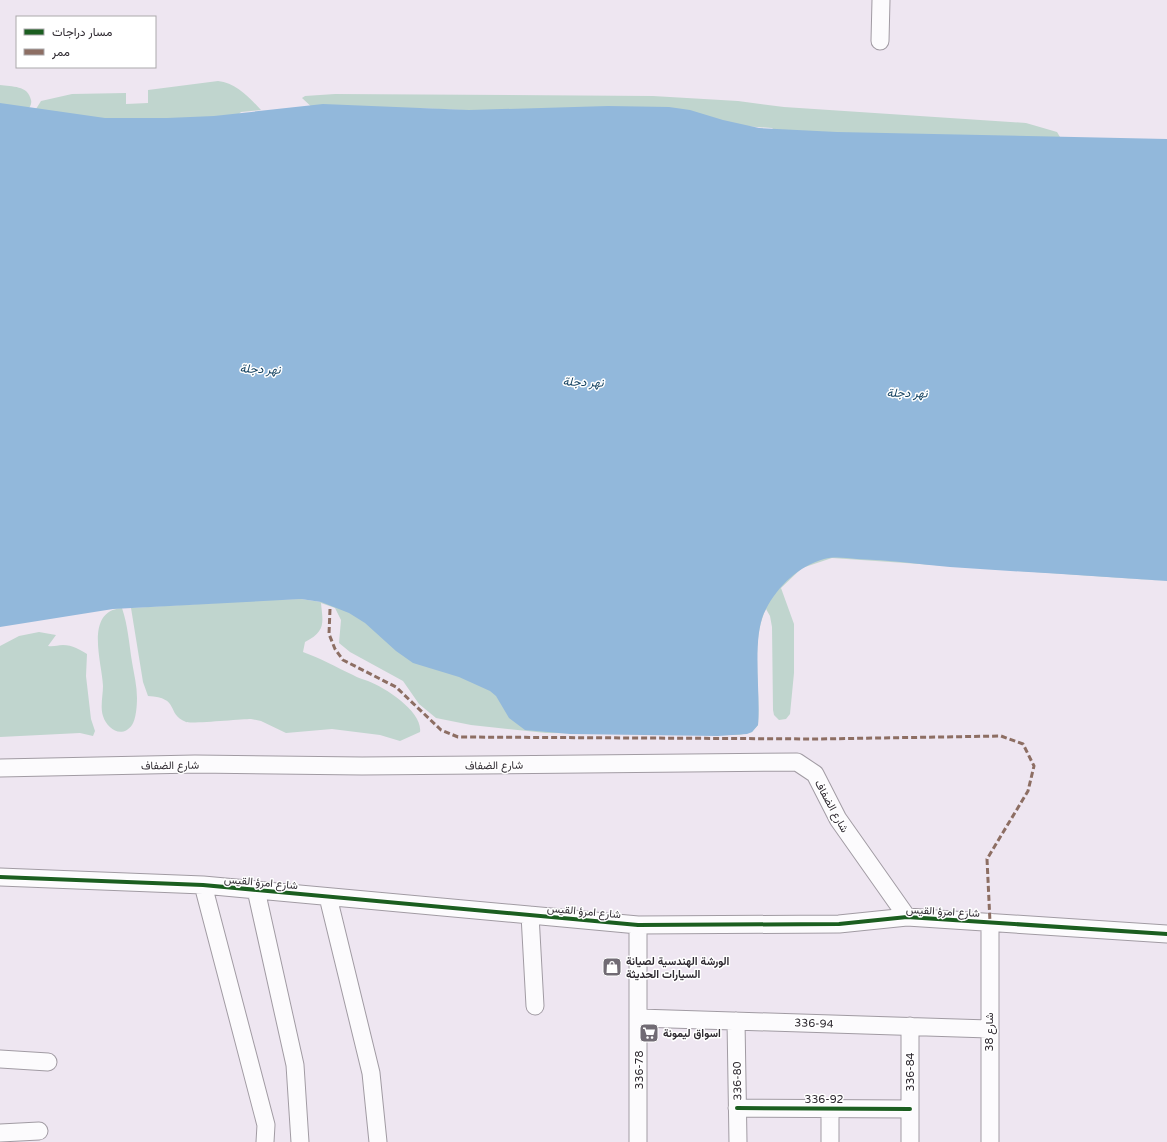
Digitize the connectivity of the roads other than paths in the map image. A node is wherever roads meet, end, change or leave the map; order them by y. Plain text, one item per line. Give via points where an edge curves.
1 (881, 0) edge
2 (880, 41) dead end
3 (0, 768) edge
4 (0, 877) edge
5 (203, 885) junction
6 (256, 890) junction
7 (328, 897) junction
8 (530, 915) junction
9 (907, 917) junction
10 (990, 922) junction
11 (638, 925) junction
12 (1167, 934) edge
13 (535, 1006) dead end
14 (639, 1018) junction
15 (736, 1021) junction
16 (910, 1026) junction
17 (989, 1029) junction
18 (0, 1059) edge
19 (48, 1062) dead end
20 (737, 1108) junction
21 (830, 1108) junction
22 (910, 1109) junction
23 (39, 1131) dead end
24 (0, 1133) edge
25 (265, 1142) edge
26 (300, 1142) edge
27 (378, 1142) edge
28 (638, 1142) edge
29 (738, 1142) edge
30 (830, 1142) edge
31 (910, 1142) edge
32 (990, 1142) edge

1 - 2 street
3 - 9 street, شارع الضفاف via 195,764 370,766 797,762 814,774 838,819
4 - 5 street, شارع امرؤ القيس
5 - 6 street, شارع امرؤ القيس
5 - 25 street via 266,1125
6 - 7 street, شارع امرؤ القيس
6 - 26 street via 294,1065
7 - 8 street, شارع امرؤ القيس
7 - 27 street via 371,1074
8 - 11 street, شارع امرؤ القيس
8 - 13 street
9 - 10 street, شارع امرؤ القيس
9 - 11 street, شارع امرؤ القيس via 839,924
10 - 12 street, شارع امرؤ القيس
10 - 17 street, شارع 38
11 - 14 street, 336-78
14 - 15 street, 336-94
14 - 28 street, 336-78
15 - 16 street, 336-94
15 - 20 street, 336-80
16 - 17 street, 336-94
16 - 22 street, 336-84
17 - 32 street, شارع 38
18 - 19 street
20 - 21 street, 336-92
20 - 29 street, 336-80
21 - 22 street, 336-92
21 - 30 street
22 - 31 street, 336-84
23 - 24 street

